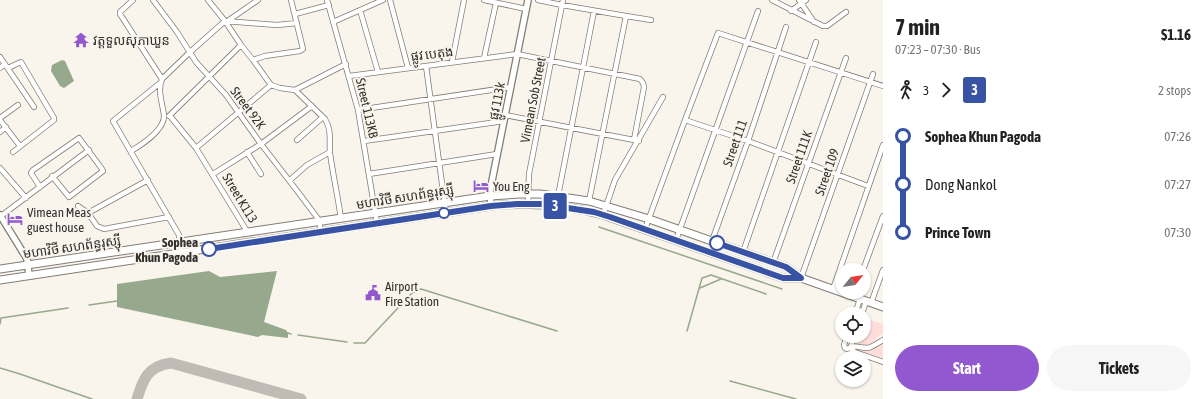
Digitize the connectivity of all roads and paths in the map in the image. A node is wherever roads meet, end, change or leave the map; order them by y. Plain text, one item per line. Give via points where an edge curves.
1 (134, 0) edge
2 (153, 0) edge
3 (208, 0) edge
4 (258, 0) edge
5 (291, 0) edge
6 (383, 0) edge
7 (390, 0) edge
8 (464, 0) edge
9 (484, 0) edge
10 (528, 0) edge
11 (538, 0) edge
12 (772, 0) edge
13 (802, 1) edge
14 (328, 2) edge
15 (496, 3) junction
16 (562, 3) edge
17 (526, 9) junction
18 (360, 10) junction
19 (594, 11) junction
20 (758, 11) dead end
21 (791, 11) junction
22 (846, 12) dead end
23 (295, 14) junction
24 (626, 16) junction
25 (227, 20) junction
26 (652, 20) dead end
27 (333, 22) junction
28 (815, 22) junction
29 (297, 23) junction
30 (786, 27) dead end
31 (746, 42) junction
32 (816, 42) dead end
33 (241, 45) junction
34 (777, 52) junction
35 (189, 53) junction
36 (517, 54) junction
37 (0, 57) edge
38 (484, 58) junction
39 (846, 58) dead end
40 (254, 60) junction
41 (452, 62) junction
42 (552, 62) junction
43 (809, 62) junction
44 (346, 64) junction
45 (7, 66) junction
46 (426, 66) junction
47 (0, 68) edge
48 (408, 68) junction
49 (583, 68) junction
50 (378, 72) junction
51 (840, 72) junction
52 (614, 74) junction
53 (873, 74) dead end
54 (349, 76) junction
55 (209, 78) junction
56 (161, 81) junction
57 (870, 82) junction
58 (271, 85) junction
59 (883, 86) edge
60 (511, 87) junction
61 (295, 90) junction
62 (663, 97) dead end
63 (430, 100) junction
64 (18, 105) dead end
65 (312, 106) junction
66 (34, 107) dead end
67 (358, 110) junction
68 (239, 112) junction
69 (505, 115) junction
70 (170, 116) junction
71 (323, 117) junction
72 (164, 118) junction
73 (0, 119) edge
74 (685, 120) junction
75 (504, 121) junction
76 (540, 121) junction
77 (6, 127) junction
78 (571, 127) junction
79 (715, 130) junction
80 (0, 132) edge
81 (435, 132) junction
82 (602, 134) junction
83 (297, 140) dead end
84 (636, 140) junction
85 (364, 141) junction
86 (748, 141) junction
87 (261, 144) junction
88 (883, 145) edge
89 (20, 146) junction
90 (196, 148) junction
91 (89, 150) junction
92 (131, 151) junction
93 (13, 152) dead end
94 (247, 152) junction
95 (330, 152) junction
96 (778, 152) junction
97 (497, 154) junction
98 (439, 163) junction
99 (809, 163) junction
100 (0, 168) edge
101 (213, 174) junction
102 (261, 174) dead end
103 (369, 174) junction
104 (838, 175) junction
105 (52, 176) junction
106 (148, 180) junction
107 (290, 180) junction
108 (868, 186) junction
109 (40, 187) junction
110 (528, 194) junction
111 (490, 196) junction
112 (558, 196) junction
113 (26, 198) junction
114 (589, 201) junction
115 (445, 203) junction
116 (528, 204) junction
117 (606, 205) junction
118 (78, 206) dead end
119 (491, 206) junction
120 (88, 213) junction
121 (446, 213) junction
122 (375, 214) junction
123 (603, 215) junction
124 (0, 216) edge
125 (883, 216) edge
126 (169, 217) junction
127 (341, 219) junction
128 (650, 219) junction
129 (319, 222) junction
130 (377, 223) junction
131 (645, 229) junction
132 (679, 230) junction
133 (321, 232) junction
134 (248, 233) junction
135 (676, 240) junction
136 (712, 241) junction
137 (180, 243) junction
138 (744, 252) junction
139 (181, 253) junction
140 (773, 262) junction
141 (866, 263) edge
142 (28, 266) junction
143 (0, 269) edge
144 (883, 270) edge
145 (29, 276) junction
146 (801, 278) junction
147 (0, 280) edge
148 (871, 285) edge
149 (833, 289) joint
150 (863, 299) edge
151 (883, 307) edge
152 (883, 340) edge
153 (850, 343) edge
154 (852, 343) edge
155 (851, 346) junction
156 (883, 362) edge

1 - 56 street via 120,14
2 - 35 street, Street 92K
3 - 25 street
4 - 25 street
5 - 23 street
6 - 18 street
7 - 48 street
8 - 41 street
9 - 15 street
10 - 17 street, ផ្លូវ 113k
11 - 16 street
12 - 21 street
13 - 21 street
13 - 28 street
14 - 23 street
14 - 27 street, Street 113KB
15 - 17 street
15 - 38 street
16 - 19 street
16 - 42 street, Vimean Sob Street
17 - 36 street, ផ្លូវ 113k
18 - 27 street
18 - 50 street
19 - 24 street
19 - 49 street
20 - 31 street
21 - 28 street
22 - 28 street via 827,26
23 - 29 street
24 - 26 street
24 - 52 street
25 - 29 street via 277,25
25 - 33 street
25 - 35 street
27 - 44 street, Street 113KB
29 - 40 street via 302,49 300,51
30 - 34 street, Street 111
31 - 34 street
31 - 74 street via 718,33
31 - 79 street
32 - 43 street
33 - 40 street
33 - 55 street
34 - 43 street
34 - 86 street, Street 111
35 - 55 street, Street 92K
35 - 56 street
36 - 38 street, ផ្លូវ បេតុង
36 - 42 street, ផ្លូវ បេតុង
36 - 60 street, ផ្លូវ 113k
37 - 45 street
38 - 41 street, ផ្លូវ បេតុង
39 - 51 street, Street 111K
40 - 58 street
41 - 46 street, ផ្លូវ បេតុង
42 - 49 street, ផ្លូវ បេតុង
42 - 76 street, Vimean Sob Street
43 - 51 street
43 - 96 street
44 - 54 street, Street 113KB
44 - 61 street
45 - 47 street
45 - 66 street
45 - 89 street via 21,62 54,118
46 - 48 street, ផ្លូវ បេតុង
46 - 63 street
48 - 50 street, ផ្លូវ បេតុង
49 - 52 street, ផ្លូវ បេតុង
49 - 78 street
50 - 54 street, ផ្លូវ បេតុង
51 - 57 street
51 - 99 street, Street 111K
52 - 82 street
52 - 84 street, ផ្លូវ បេតុង via 643,83
53 - 57 street, Street 109
54 - 67 street, Street 113KB
55 - 68 street, Street 92K
55 - 70 street
56 - 72 street via 160,99
56 - 92 street via 113,121
57 - 59 street
57 - 104 street, Street 109
58 - 61 street
58 - 68 street
60 - 63 street
60 - 69 street, ផ្លូវ 113k
61 - 65 street
62 - 84 street
63 - 67 street
63 - 81 street
64 - 73 street
65 - 71 street
65 - 87 street
67 - 85 street, Street 113KB
68 - 87 street, Street 92K
68 - 90 street
69 - 75 street, ផ្លូវ 113k
69 - 76 street
70 - 72 street
70 - 90 street, Street K113
71 - 83 street
71 - 95 street via 330,130
72 - 92 street via 156,133
73 - 77 street
74 - 79 street
74 - 128 street
75 - 81 street
75 - 97 street, ផ្លូវ 113k
76 - 78 street
76 - 110 street, Vimean Sob Street via 529,174
77 - 80 street
77 - 89 street
78 - 82 street
78 - 112 street
79 - 86 street
79 - 132 street
81 - 85 street
81 - 98 street
82 - 84 street
82 - 114 street
84 - 117 street via 615,180
85 - 103 street, Street 113KB
86 - 96 street
86 - 136 street, Street 111
87 - 94 street
87 - 107 street, Street 92K
88 - 108 street
89 - 93 street
90 - 101 street, Street K113
91 - 105 street
91 - 105 street via 103,172 70,196 68,197
91 - 109 street via 81,139 77,138 35,168 31,173
92 - 106 street
94 - 101 street
94 - 102 street
95 - 107 street via 307,165
95 - 127 street
96 - 99 street
96 - 138 street
97 - 98 street
97 - 111 street, ផ្លូវ 113k
98 - 103 street
98 - 115 street
99 - 104 street
99 - 140 street, Street 111K
100 - 113 street
101 - 134 street, Street K113
103 - 122 street, Street 113KB
104 - 108 street
104 - 146 street, Street 109
105 - 109 street
106 - 120 street
106 - 126 street
107 - 129 street, Street 92K
108 - 149 street
109 - 113 street
110 - 111 highway, មហាវិថី សហព័ន្ធរុស្ស៊ី
110 - 112 highway, មហាវិថី សហព័ន្ធរុស្ស៊ី
110 - 116 street, Vimean Sob Street
111 - 115 highway, មហាវិថី សហព័ន្ធរុស្ស៊ី
111 - 119 street, ផ្លូវ 113k
112 - 114 highway, មហាវិថី សហព័ន្ធរុស្ស៊ី
113 - 124 street
114 - 117 highway, មហាវិថី សហព័ន្ធរុស្ស៊ី
115 - 121 street
115 - 122 highway, មហាវិថី សហព័ន្ធរុស្ស៊ី
116 - 119 highway, មហាវិថី សហព័ន្ធរុស្ស៊ី
116 - 123 highway, មហាវិថី សហព័ន្ធរុស្ស៊ី via 556,206
117 - 123 street
117 - 128 highway, មហាវិថី សហព័ន្ធរុស្ស៊ី
118 - 120 street
119 - 121 highway, មហាវិថី សហព័ន្ធរុស្ស៊ី
120 - 126 street via 98,226 104,229
121 - 130 highway, មហាវិថី សហព័ន្ធរុស្ស៊ី
122 - 127 highway, មហាវិថី សហព័ន្ធរុស្ស៊ី
122 - 130 street, Street 113KB
123 - 131 highway, មហាវិថី សហព័ន្ធរុស្ស៊ី
124 - 142 street via 27,259
125 - 141 street
126 - 137 street via 179,235
127 - 129 highway, មហាវិថី សហព័ន្ធរុស្ស៊ី
128 - 131 street
128 - 132 highway, មហាវិថី សហព័ន្ធរុស្ស៊ី
129 - 133 street, Street 92K
129 - 134 highway, មហាវិថី សហព័ន្ធរុស្ស៊ី
130 - 133 highway, មហាវិថី សហព័ន្ធរុស្ស៊ី
131 - 135 highway, មហាវិថី សហព័ន្ធរុស្ស៊ី
132 - 135 street
132 - 136 highway, មហាវិថី សហព័ន្ធរុស្ស៊ី
133 - 139 highway, មហាវិថី សហព័ន្ធរុស្ស៊ី
134 - 137 highway, មហាវិថី សហព័ន្ធរុស្ស៊ី
135 - 146 highway, មហាវិថី សហព័ន្ធរុស្ស៊ី via 783,278
136 - 138 highway, មហាវិថី សហព័ន្ធរុស្ស៊ី
137 - 139 street
137 - 142 highway, មហាវិថី សហព័ន្ធរុស្ស៊ី
138 - 140 highway, មហាវិថី សហព័ន្ធរុស្ស៊ី
139 - 145 highway, មហាវិថី សហព័ន្ធរុស្ស៊ី
140 - 146 highway, មហាវិថី សហព័ន្ធរុស្ស៊ី via 786,267
142 - 143 highway, មហាវិថី សហព័ន្ធរុស្ស៊ី
142 - 145 street
144 - 148 street
145 - 147 highway, មហាវិថី សហព័ន្ធរុស្ស៊ី
146 - 149 highway, មហាវិថី សហព័ន្ធរុស្ស៊ី
150 - 151 highway, មហាវិថី សហព័ន្ធរុស្ស៊ី
152 - 155 street via 867,349
153 - 155 street
154 - 155 street
155 - 156 street via 855,352

